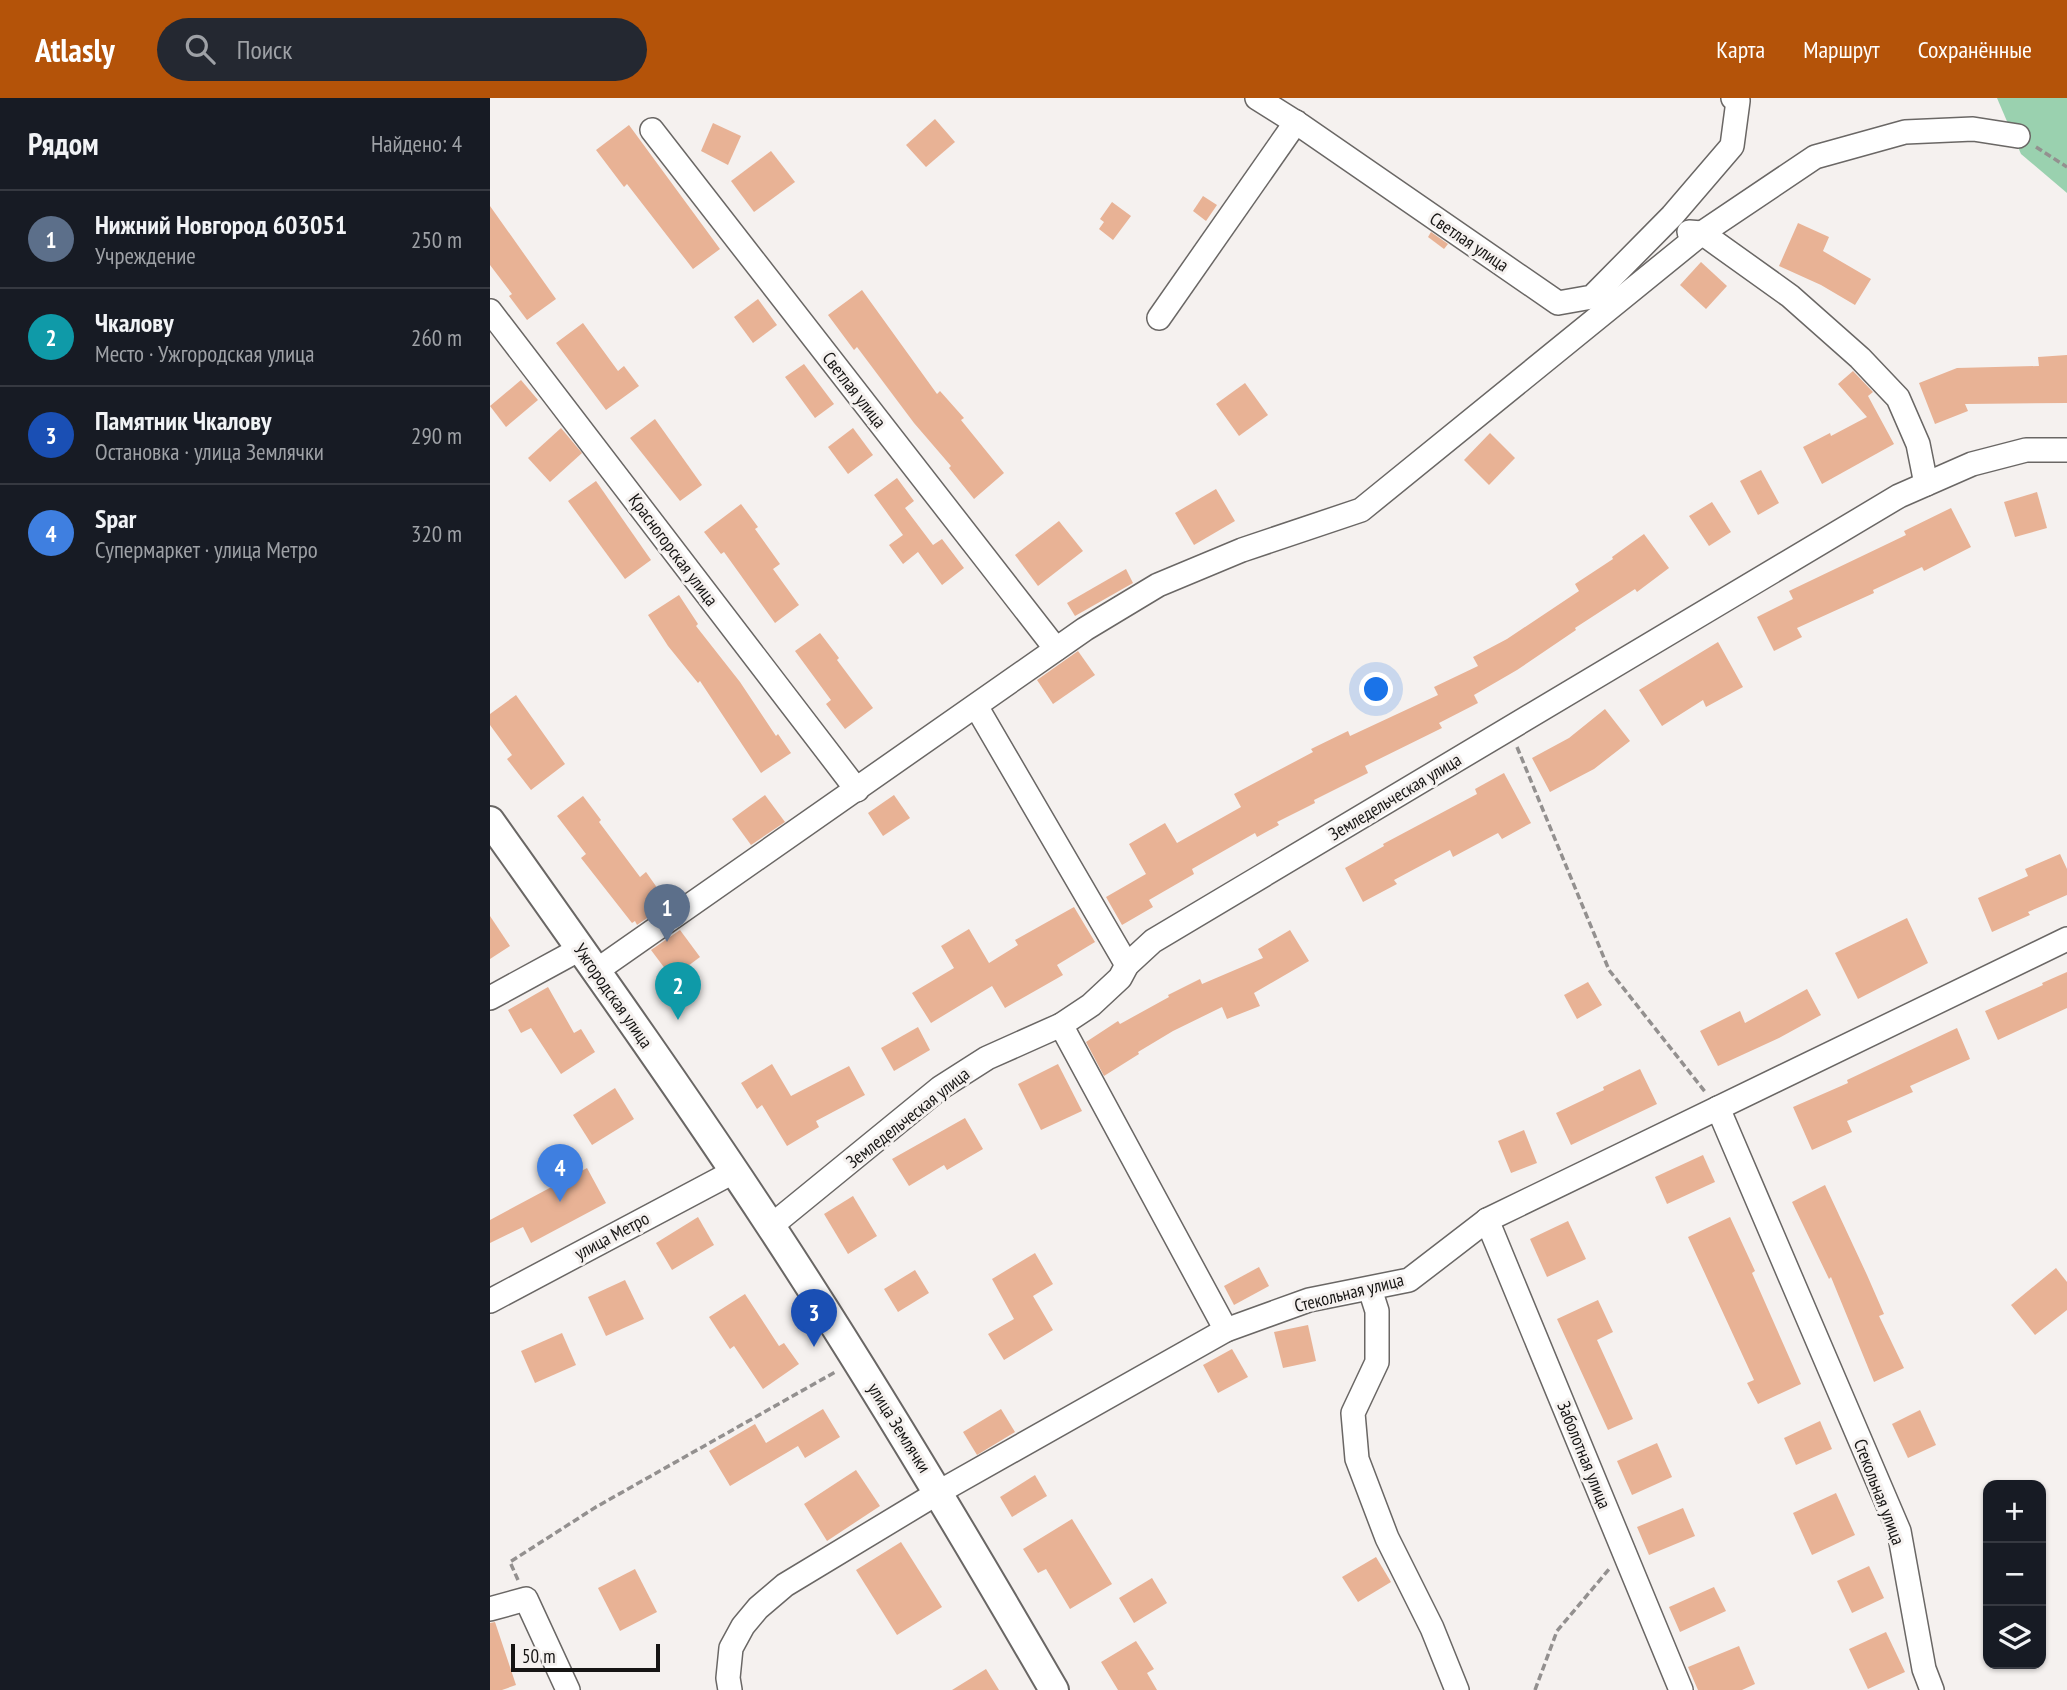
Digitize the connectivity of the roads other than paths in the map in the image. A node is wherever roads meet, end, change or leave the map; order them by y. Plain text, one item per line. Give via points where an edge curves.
1 (1257, 98) edge
2 (1733, 98) edge
3 (1296, 122) junction
4 (652, 131) dead end
5 (2018, 136) road end
6 (1672, 216) junction
7 (1702, 233) junction
8 (490, 310) edge
9 (1158, 318) dead end
10 (2067, 450) edge
11 (1926, 484) junction
12 (1056, 649) junction
13 (976, 706) junction
14 (856, 790) junction
15 (490, 821) edge
16 (2067, 939) edge
17 (588, 960) junction
18 (1126, 965) junction
19 (490, 998) edge
20 (1061, 1026) junction
21 (1718, 1108) junction
22 (734, 1171) junction
23 (1487, 1220) junction
24 (771, 1226) junction
25 (1370, 1289) junction
26 (490, 1301) edge
27 (1226, 1330) junction
28 (939, 1492) junction
29 (490, 1609) edge
30 (568, 1690) edge
31 (730, 1690) edge
32 (1054, 1690) edge
33 (1457, 1690) edge
34 (1681, 1690) edge
35 (1932, 1690) edge

1 - 3 street, Светлая улица
2 - 6 street, Светлая улица via 1738,101 1732,146
3 - 6 street, Светлая улица via 1558,303 1592,297
3 - 9 street
4 - 12 street, Светлая улица
5 - 7 street via 1973,130 1905,132 1815,158
6 - 7 street via 1682,231
7 - 11 street via 1790,296 1898,398 1917,444
7 - 12 street via 1361,510 1158,585
8 - 14 street, Красногорская улица
10 - 11 street, Земледельческая улица via 2025,450 1972,464
11 - 18 street, Земледельческая улица via 1153,941
12 - 13 street
13 - 14 street
13 - 18 street
14 - 17 street
15 - 17 main road, Ужгородская улица
16 - 21 street, Стекольная улица
17 - 19 street
17 - 22 main road, Ужгородская улица
18 - 20 street, Земледельческая улица via 1120,978
20 - 24 street, Земледельческая улица via 987,1058 940,1088
20 - 27 street
21 - 23 street, Стекольная улица
21 - 35 street, Стекольная улица via 1899,1531 1924,1669
22 - 24 main road, улица Землячки
22 - 26 street, улица Метро
23 - 25 street, Стекольная улица via 1409,1280
23 - 34 street, Заболотная улица
24 - 28 main road, улица Землячки
25 - 27 street, Стекольная улица via 1309,1300
25 - 33 street via 1377,1311 1377,1362 1353,1413 1357,1459 1387,1538
27 - 28 street, Стекольная улица
28 - 31 street, Стекольная улица via 785,1585 758,1608 732,1648
28 - 32 main road, улица Землячки
29 - 30 street via 526,1599

